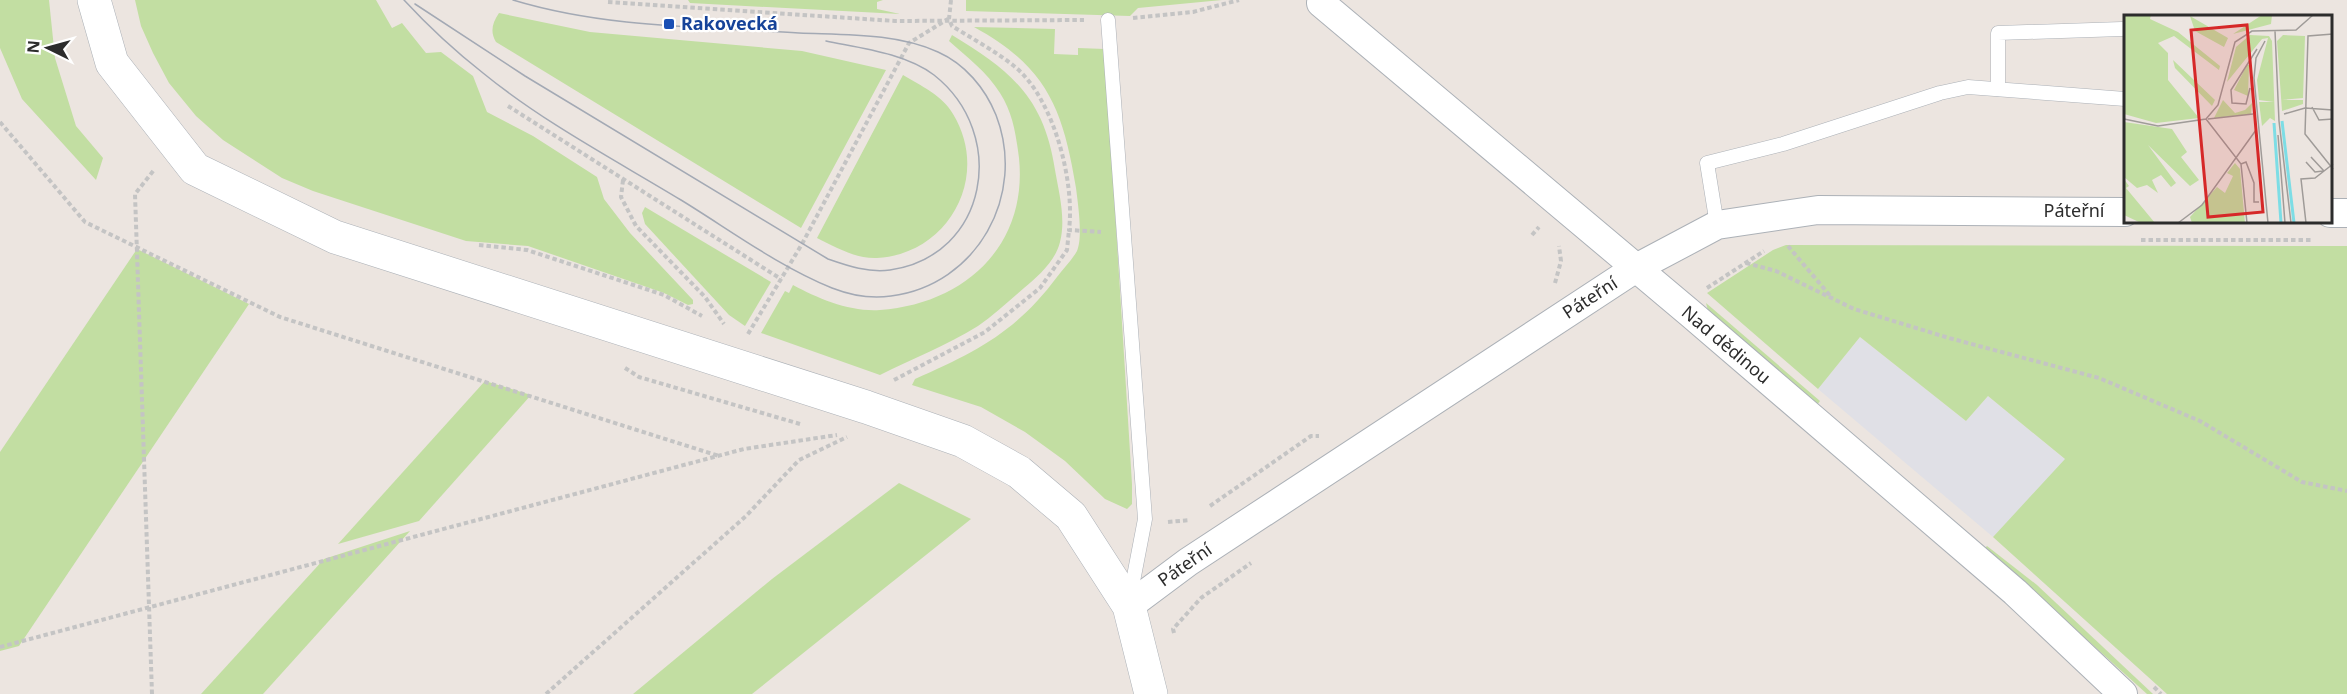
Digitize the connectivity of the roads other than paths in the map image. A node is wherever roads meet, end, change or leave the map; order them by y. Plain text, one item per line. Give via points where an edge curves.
1 (94, 0) edge
2 (1321, 3) dead end
3 (1108, 20) road end
4 (2122, 29) dead end
5 (1998, 89) junction
6 (2124, 99) edge
7 (2124, 212) edge
8 (1716, 225) junction
9 (1636, 268) junction
10 (1129, 606) junction
11 (1151, 694) edge
12 (2124, 694) edge

1 - 10 main road via 112,63 195,169 335,237 963,441 1019,472 1071,516
2 - 9 street, Nad dědinou
3 - 10 lane via 1145,519
4 - 5 lane via 1998,33
5 - 6 lane
5 - 8 lane via 1968,87 1940,93 1783,144 1707,164
7 - 8 street, Páteřní via 1818,210
8 - 9 street, Páteřní
9 - 10 street, Páteřní via 1188,561
9 - 12 street, Nad dědinou via 2015,592
10 - 11 main road

